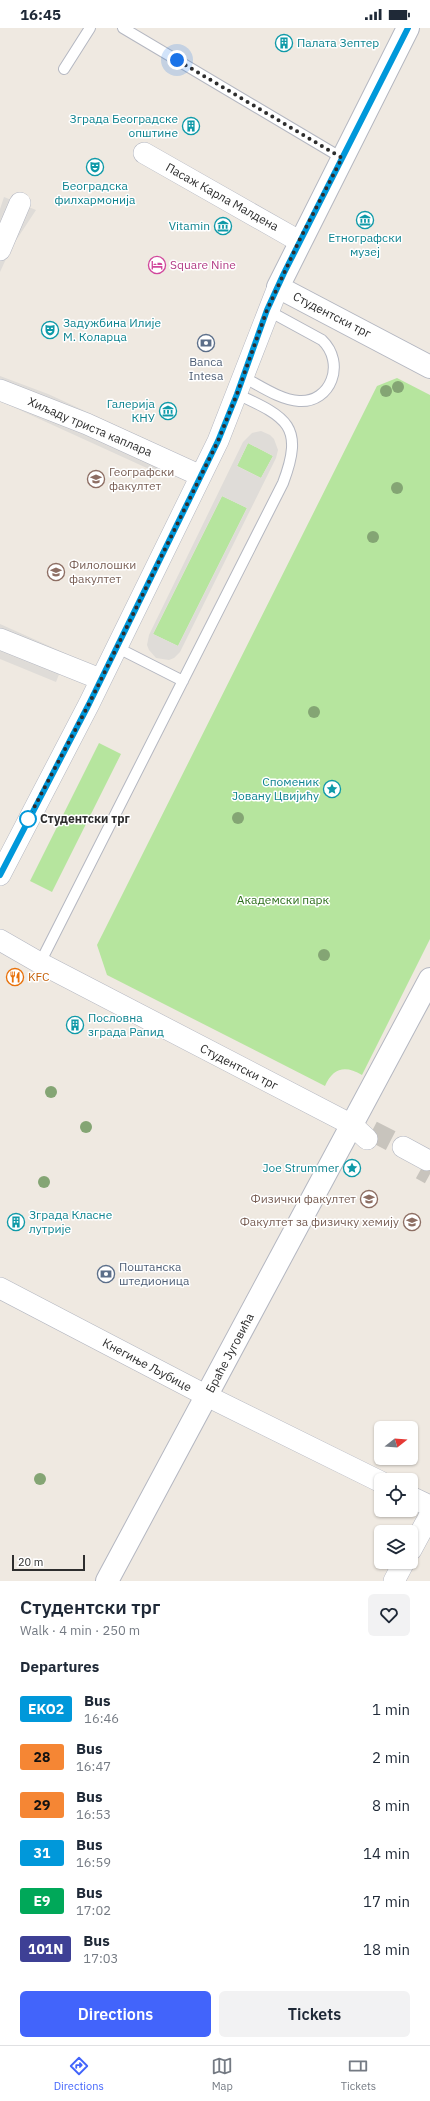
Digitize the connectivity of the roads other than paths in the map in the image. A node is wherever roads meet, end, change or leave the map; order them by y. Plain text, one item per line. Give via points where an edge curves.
1 (90, 28) edge
2 (123, 28) edge
3 (408, 28) edge
4 (64, 68) dead end
5 (144, 154) dead end
6 (342, 158) junction
7 (20, 203) dead end
8 (299, 241) junction
9 (0, 250) edge
10 (278, 287) junction
11 (267, 310) junction
12 (430, 367) edge
13 (240, 386) junction
14 (0, 390) edge
15 (201, 476) junction
16 (0, 640) edge
17 (116, 647) junction
18 (100, 679) junction
19 (182, 681) junction
20 (0, 875) edge
21 (0, 940) edge
22 (40, 963) junction
23 (430, 980) edge
24 (361, 1130) junction
25 (400, 1151) tunnel mouth
26 (424, 1164) tunnel mouth
27 (0, 1288) edge
28 (207, 1396) junction
29 (374, 1479) edge
30 (418, 1500) edge
31 (430, 1506) edge
32 (430, 1515) edge
33 (418, 1537) edge
34 (400, 1569) edge
35 (107, 1581) edge
36 (394, 1581) edge

1 - 4 lane
2 - 6 lane
3 - 6 street
5 - 8 street, Пасаж Карла Малдена
6 - 8 street
7 - 9 street
8 - 10 street
10 - 11 street
10 - 12 street, Студентски трг
11 - 13 street
11 - 13 lane via 322,340 328,346 335,364 334,373 320,395 309,400 298,401
13 - 15 street
13 - 19 lane via 286,423 293,446 291,461 283,483
14 - 15 street, Хиљаду триста каплара via 87,424
15 - 17 street
16 - 18 street
17 - 18 street
17 - 19 lane
18 - 20 street
19 - 22 lane
21 - 22 street, Студентски трг
22 - 24 street, Студентски трг
23 - 24 street
24 - 28 street, Браће Југовића
25 - 26 street
27 - 28 street, Кнегиње Љубице
28 - 29 street, Кнегиње Љубице
28 - 35 street, Браће Југовића
30 - 31 street
32 - 33 street
34 - 36 street

